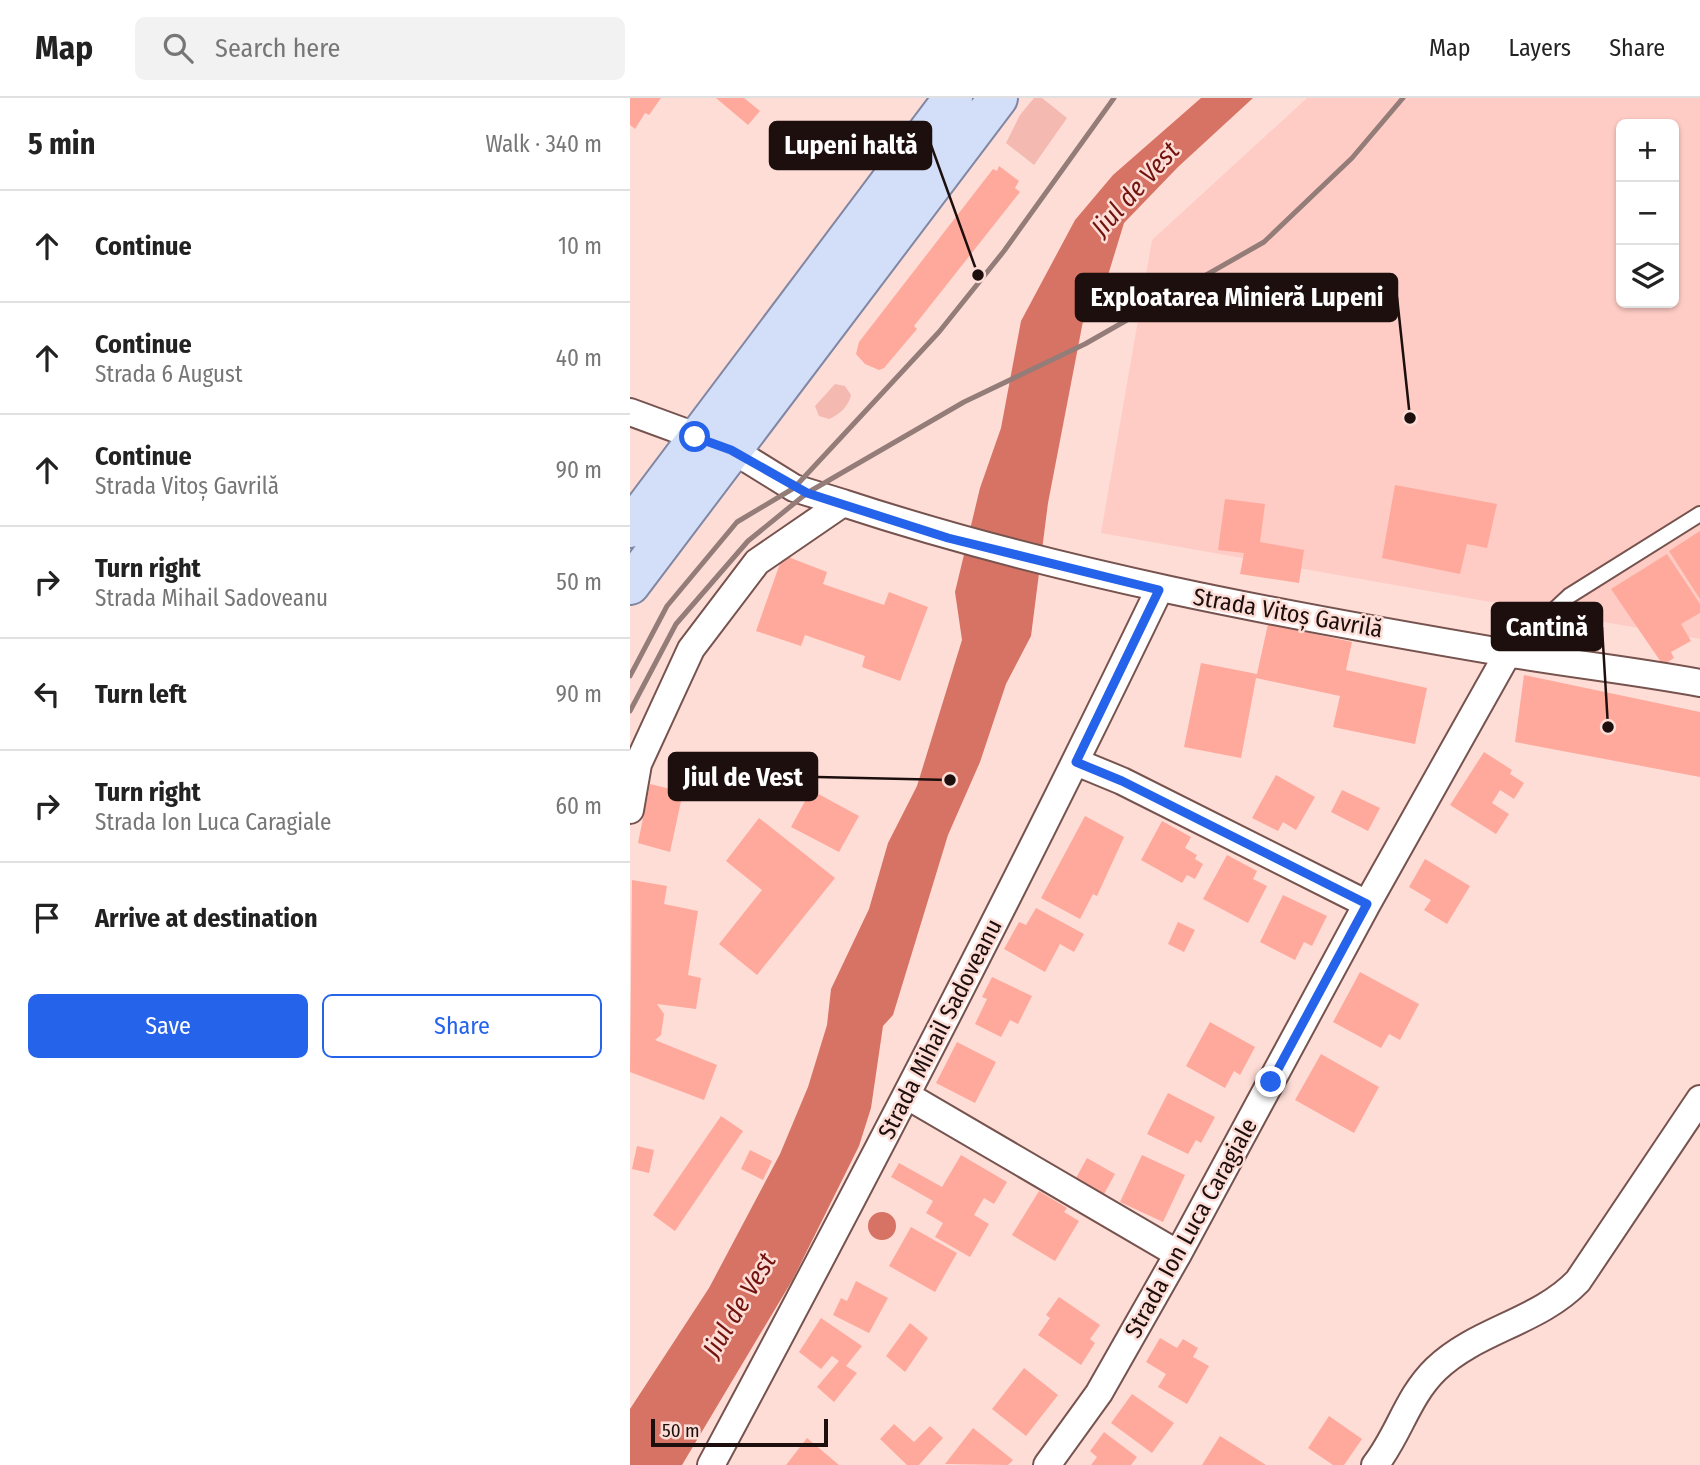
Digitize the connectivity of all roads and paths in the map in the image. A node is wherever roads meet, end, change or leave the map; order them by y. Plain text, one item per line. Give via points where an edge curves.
1 (953, 98) edge
2 (998, 98) edge
3 (630, 412) edge
4 (695, 437) junction
5 (731, 450) junction
6 (843, 503) junction
7 (1700, 513) edge
8 (630, 528) edge
9 (630, 585) edge
10 (1159, 590) junction
11 (1508, 653) junction
12 (1700, 683) edge
13 (1076, 762) junction
14 (630, 810) edge
15 (1367, 904) junction
16 (906, 1095) junction
17 (1700, 1099) edge
18 (1178, 1254) junction
19 (711, 1465) edge
20 (1047, 1465) edge
21 (1375, 1465) edge

1 - 4 main road
2 - 5 main road
3 - 4 street, Strada Vitoș Gavrilă
4 - 5 street, Strada Vitoș Gavrilă
4 - 8 main road
5 - 6 street, Strada Vitoș Gavrilă via 794,488
5 - 9 main road
6 - 10 street, Strada Vitoș Gavrilă via 948,538
6 - 14 street via 757,562 691,649 638,764
7 - 11 lane via 1569,596
10 - 11 street, Strada Vitoș Gavrilă
10 - 13 street, Strada Mihail Sadoveanu
11 - 12 street, Strada Vitoș Gavrilă
11 - 15 street, Strada Ion Luca Caragiale
13 - 15 street
13 - 16 street, Strada Mihail Sadoveanu
15 - 18 street, Strada Ion Luca Caragiale
16 - 18 street
16 - 19 street, Strada Mihail Sadoveanu
17 - 21 street via 1578,1281 1552,1303 1437,1367 1415,1392
18 - 20 street, Strada Ion Luca Caragiale via 1099,1393

